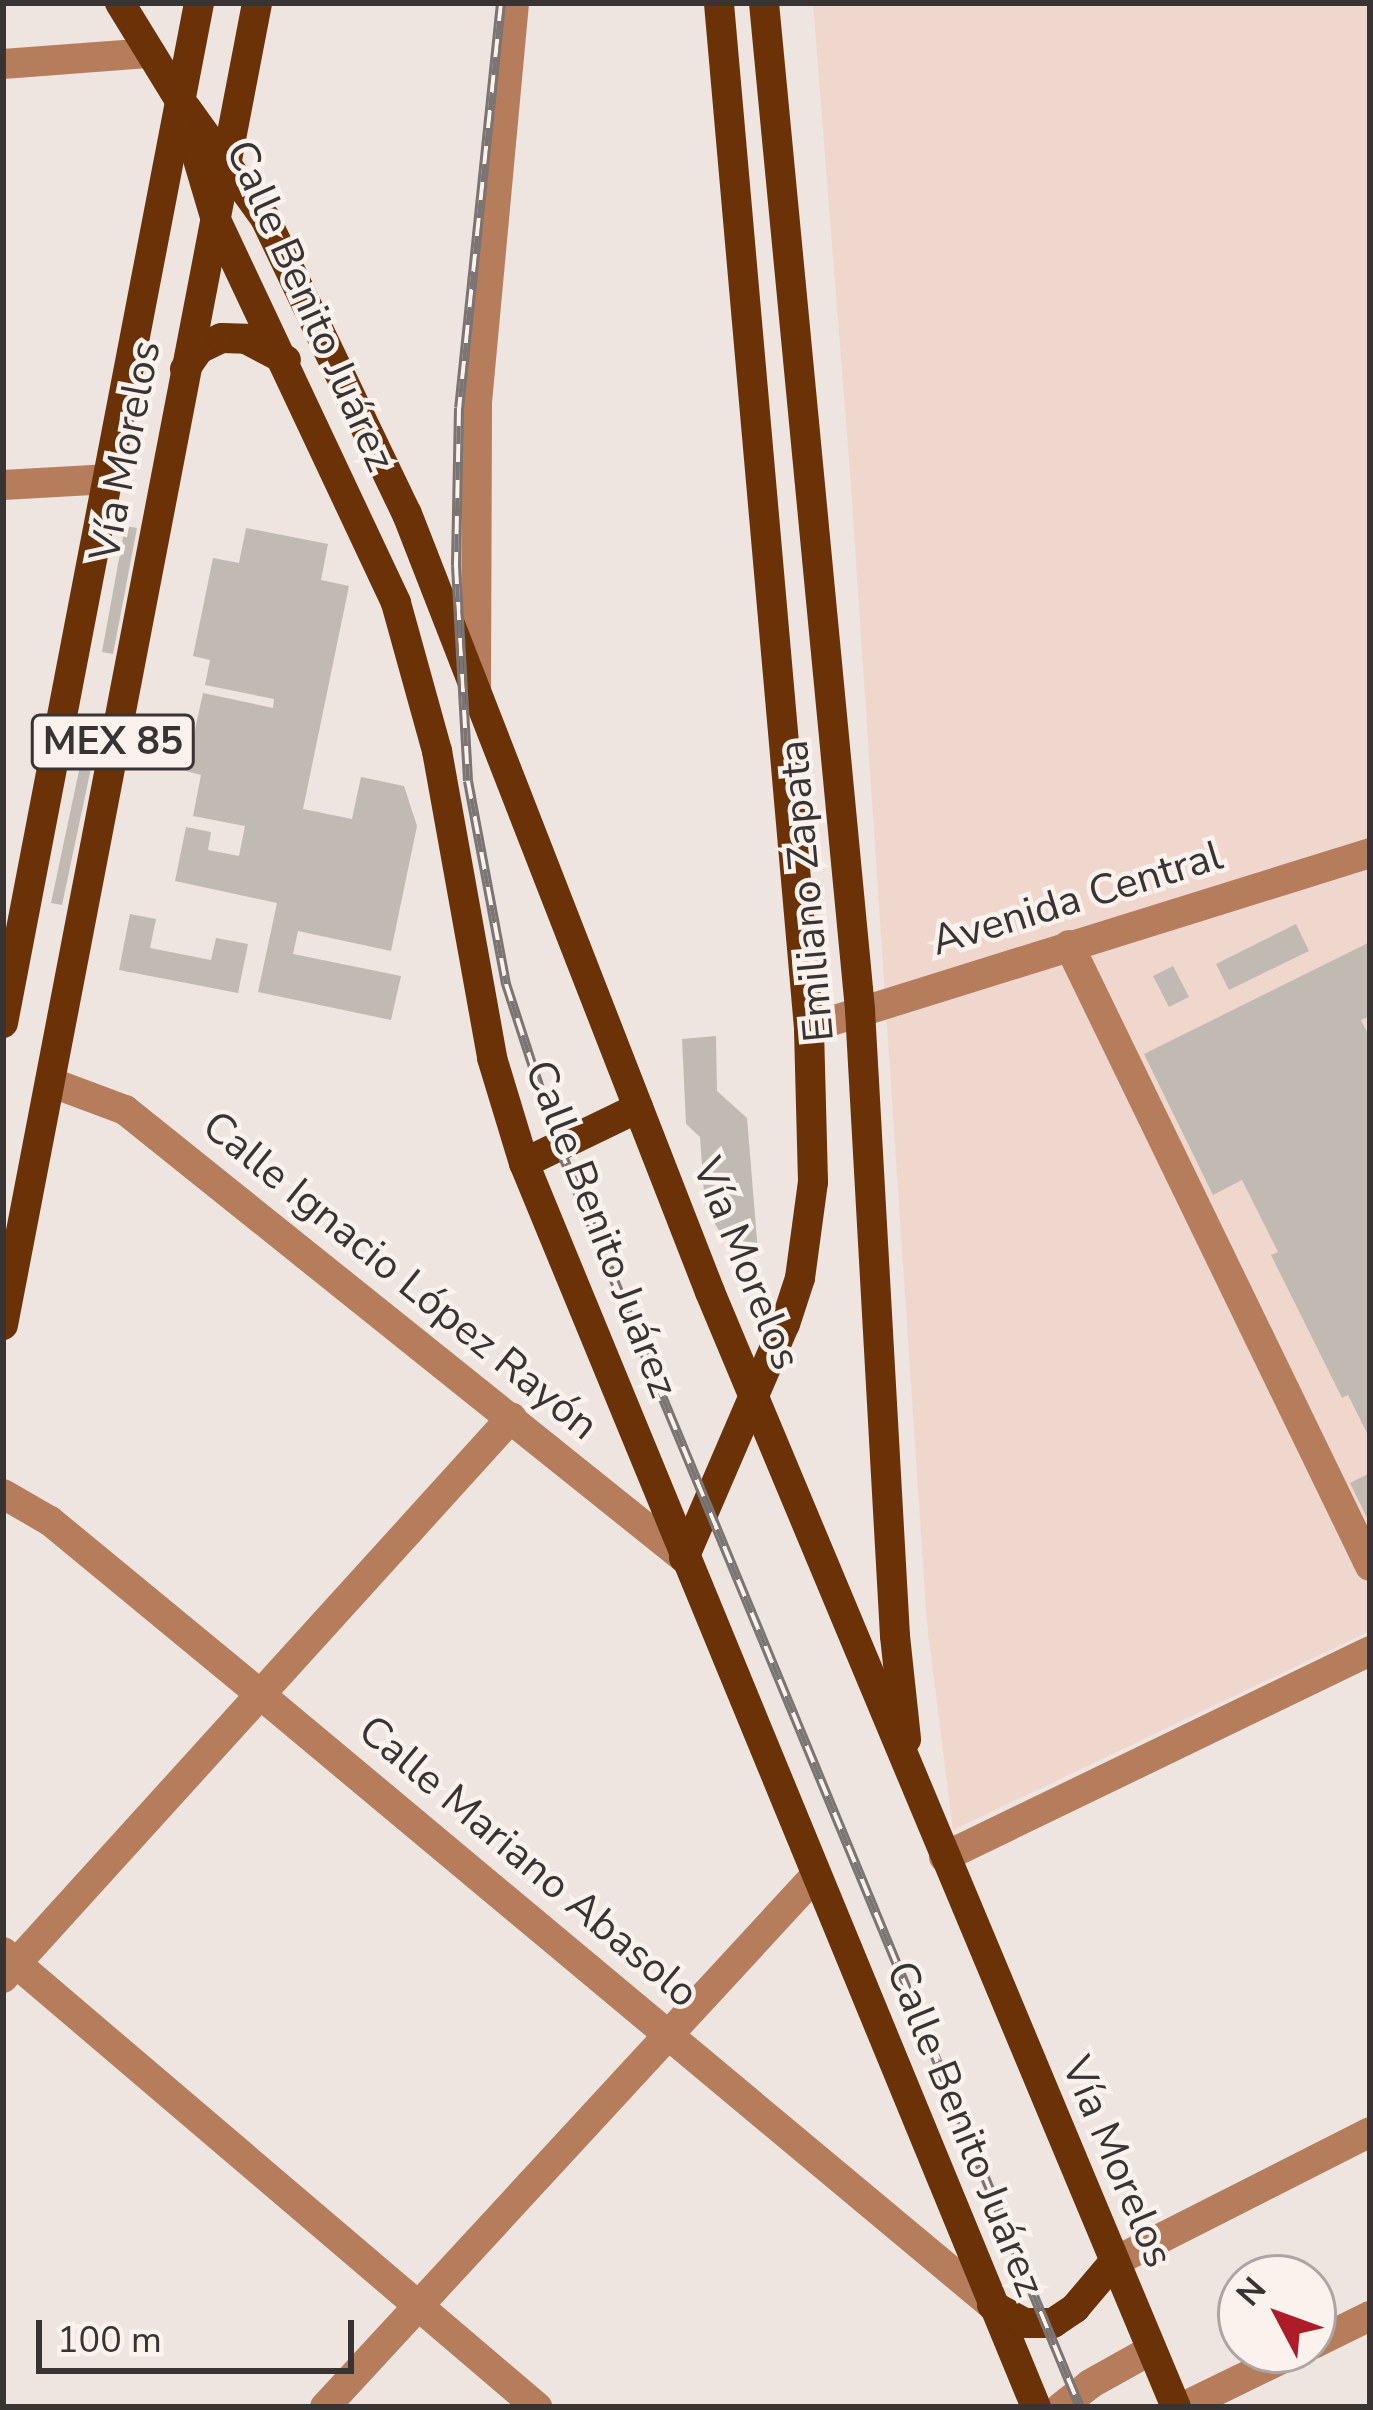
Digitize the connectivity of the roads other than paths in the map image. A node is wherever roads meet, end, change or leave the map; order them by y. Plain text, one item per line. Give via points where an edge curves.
1 (120, 3) edge
2 (200, 3) edge
3 (257, 3) edge
4 (514, 3) edge
5 (719, 3) edge
6 (764, 3) edge
7 (152, 53) junction
8 (3, 64) edge
9 (181, 102) junction
10 (226, 160) junction
11 (216, 220) junction
12 (286, 360) junction
13 (184, 368) junction
14 (110, 479) junction
15 (3, 485) edge
16 (476, 694) junction
17 (1370, 853) edge
18 (15, 904) edge
19 (1069, 945) junction
20 (860, 1010) junction
21 (3, 1023) edge
22 (809, 1028) junction
23 (50, 1082) junction
24 (638, 1108) junction
25 (524, 1163) junction
26 (3, 1325) edge
27 (755, 1400) junction
28 (512, 1417) junction
29 (3, 1494) edge
30 (684, 1558) junction
31 (1370, 1566) edge
32 (1370, 1652) edge
33 (262, 1696) junction
34 (910, 1774) junction
35 (944, 1857) junction
36 (815, 1876) junction
37 (8, 1964) edge
38 (670, 2034) junction
39 (1370, 2132) edge
40 (1114, 2262) junction
41 (992, 2305) junction
42 (419, 2306) junction
43 (1370, 2316) edge
44 (1337, 2332) edge
45 (1151, 2350) junction
46 (1249, 2374) edge
47 (325, 2407) edge
48 (537, 2407) edge
49 (1036, 2407) edge
50 (1061, 2407) edge
51 (1179, 2407) edge

1 - 7 main road, Calle Benito Juárez
2 - 9 main road, Vía Morelos / MEX 85
3 - 10 main road, Vía Morelos / MEX 85
4 - 16 street via 477,402
5 - 22 main road, Emiliano Zapata
6 - 20 main road, Emiliano Zapata
7 - 8 street
7 - 9 main road, Calle Benito Juárez
9 - 10 main road, Vía Morelos
9 - 11 main road, Calle Benito Juárez
9 - 14 main road, Vía Morelos / MEX 85
10 - 11 main road, Vía Morelos / MEX 85
10 - 16 main road, Vía Morelos via 265,218 380,453
11 - 12 main road, Calle Benito Juárez
11 - 13 main road, Vía Morelos / MEX 85
12 - 13 main road via 222,338
12 - 25 main road, Calle Benito Juárez via 412,646 485,1031
13 - 23 main road, Vía Morelos / MEX 85
14 - 15 street
14 - 18 main road, Vía Morelos / MEX 85
16 - 24 main road, Vía Morelos
17 - 19 street, Avenida Central
18 - 21 main road, Vía Morelos / MEX 85
19 - 20 street, Avenida Central
19 - 31 street
20 - 22 street, Avenida Central
20 - 34 main road, Emiliano Zapata
22 - 27 main road, Emiliano Zapata via 809,1222 800,1278
23 - 26 main road, Vía Morelos / MEX 85
23 - 28 street, Calle Ignacio López Rayón via 125,1110
24 - 25 main road
24 - 27 main road, Vía Morelos
25 - 30 main road, Calle Benito Juárez
27 - 30 main road, Emiliano Zapata
27 - 34 main road, Vía Morelos
28 - 30 street, Calle Ignacio López Rayón
28 - 33 street
29 - 33 street, Calle Mariano Abasolo via 50,1521
30 - 36 main road, Calle Benito Juárez
32 - 35 street
33 - 37 street
33 - 38 street, Calle Mariano Abasolo
34 - 35 main road, Vía Morelos
35 - 40 main road, Vía Morelos
36 - 38 street
36 - 41 main road, Calle Benito Juárez
37 - 42 street
38 - 41 street, Calle Mariano Abasolo
38 - 42 street
39 - 40 street
40 - 41 main road via 1053,2323 1024,2323
40 - 45 main road, Vía Morelos
41 - 49 main road, Calle Benito Juárez
42 - 47 street
42 - 48 street
43 - 44 street
45 - 50 street
45 - 51 main road, Vía Morelos
46 - 51 street

